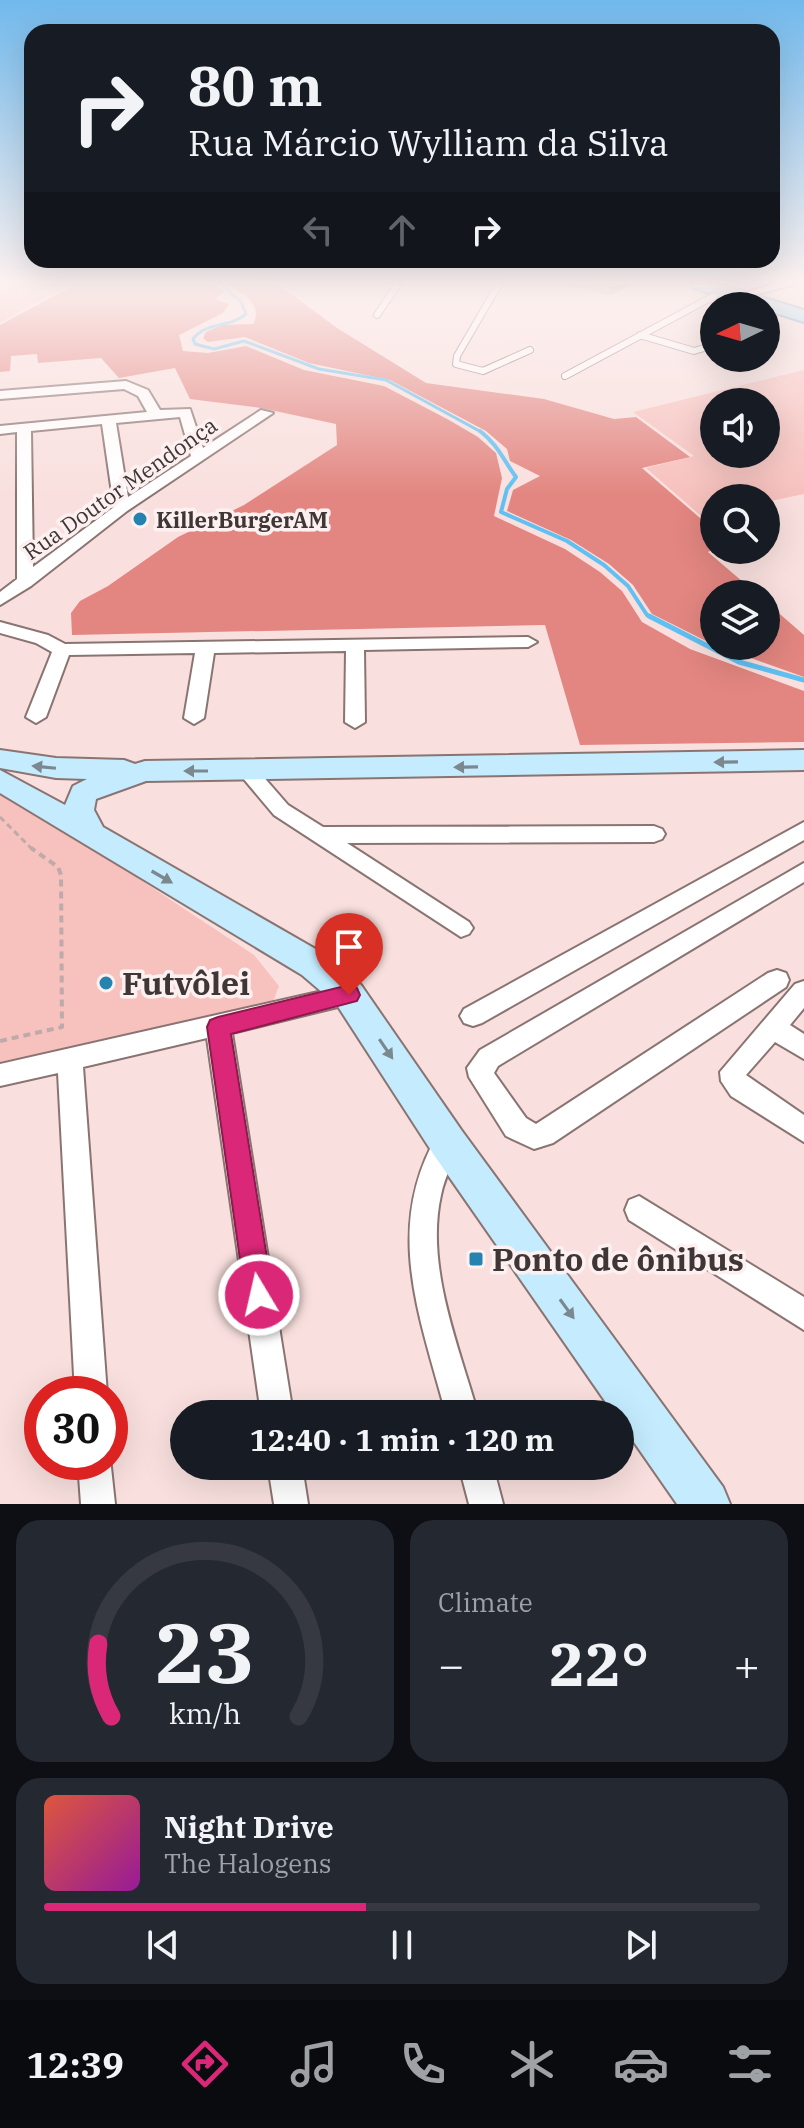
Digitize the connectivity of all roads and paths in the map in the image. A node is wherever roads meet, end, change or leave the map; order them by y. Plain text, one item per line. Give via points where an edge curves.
1 (458, 354) edge
2 (521, 354) edge
3 (605, 354) edge
4 (565, 376) dead end
5 (0, 395) edge
6 (266, 413) dead end
7 (155, 414) junction
8 (108, 418) junction
9 (24, 428) junction
10 (0, 430) edge
11 (199, 457) junction
12 (122, 508) junction
13 (25, 582) junction
14 (0, 600) edge
15 (0, 627) edge
16 (528, 642) dead end
17 (355, 647) junction
18 (62, 650) junction
19 (205, 650) junction
20 (36, 717) dead end
21 (194, 718) dead end
22 (355, 722) dead end
23 (0, 759) edge
24 (804, 760) edge
25 (145, 771) junction
26 (247, 771) junction
27 (0, 780) edge
28 (0, 817) edge
29 (804, 830) edge
30 (654, 834) dead end
31 (320, 835) junction
32 (94, 838) junction
33 (804, 871) edge
34 (461, 928) dead end
35 (777, 980) dead end
36 (804, 991) edge
37 (349, 995) junction
38 (473, 1016) dead end
39 (218, 1027) junction
40 (773, 1027) junction
41 (0, 1041) edge
42 (804, 1048) edge
43 (70, 1060) junction
44 (0, 1075) edge
45 (804, 1130) edge
46 (448, 1143) junction
47 (639, 1210) dead end
48 (804, 1315) edge
49 (90, 1376) edge
50 (275, 1400) edge
51 (458, 1400) edge
52 (96, 1480) edge
53 (287, 1480) edge
54 (480, 1480) edge
55 (98, 1504) edge
56 (291, 1504) edge
57 (486, 1504) edge
58 (706, 1504) edge

1 - 2 lane via 456,364 483,371
3 - 4 lane
5 - 7 street via 126,385 141,390
6 - 11 street, Rua Doutor Mendonça
7 - 8 street
7 - 11 street via 187,412
8 - 9 street
8 - 12 street
9 - 10 street
9 - 13 street
11 - 12 street, Rua Doutor Mendonça
12 - 13 street, Rua Doutor Mendonça
13 - 14 street, Rua Doutor Mendonça
15 - 18 street
16 - 17 street
17 - 19 street
17 - 22 street
18 - 19 street
18 - 20 street
19 - 21 street
25 -> 23 main road via 56,768
24 -> 26 main road
26 -> 25 main road
25 - 32 main road via 83,793 79,810
26 - 31 street via 281,810
27 - 32 main road
28 - 41 path via 61,875 62,1027
29 - 38 street
30 - 31 street
31 - 34 street
32 -> 37 main road via 314,965
33 - 35 street via 489,1058 480,1068 482,1077 516,1127 534,1137
36 - 40 street
37 - 39 street
37 -> 46 main road
39 - 43 street
39 - 50 street
40 - 42 street
40 - 45 street via 733,1072 734,1081
43 - 44 street
43 - 49 street
46 - 51 street via 433,1169 424,1229 429,1288
46 -> 58 main road
47 - 48 street
52 - 55 street
53 - 56 street
54 - 57 street

